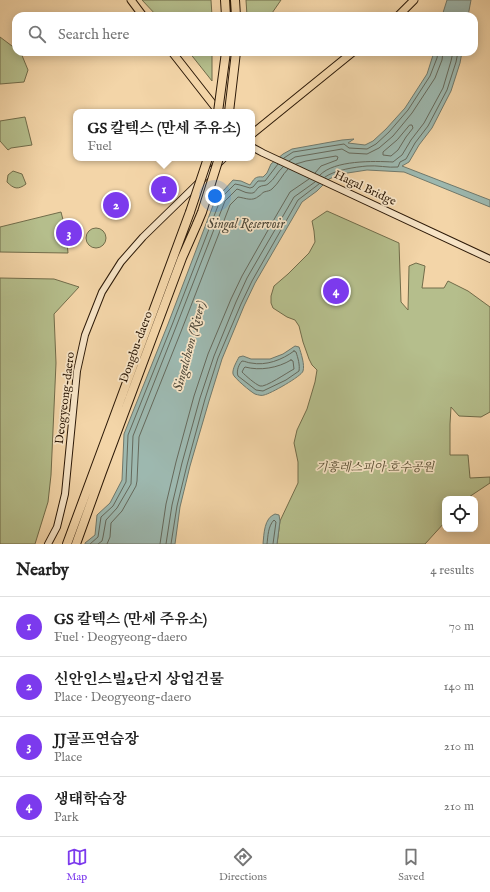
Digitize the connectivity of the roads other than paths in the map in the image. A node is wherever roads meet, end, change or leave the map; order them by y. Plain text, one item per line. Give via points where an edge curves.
1 (131, 0) edge
2 (225, 0) edge
3 (236, 0) edge
4 (414, 0) edge
5 (140, 12) edge
6 (226, 12) edge
7 (236, 12) edge
8 (402, 12) edge
9 (175, 56) edge
10 (226, 56) edge
11 (235, 56) edge
12 (348, 56) edge
13 (217, 109) edge
14 (219, 109) edge
15 (228, 109) edge
16 (255, 132) edge
17 (255, 148) edge
18 (255, 151) edge
19 (261, 151) junction
20 (207, 161) edge
21 (217, 161) edge
22 (221, 161) edge
23 (490, 260) edge
24 (48, 544) edge
25 (67, 544) edge
26 (76, 544) edge

1 - 5 main road
2 - 6 highway
3 - 7 highway
4 - 8 main road
9 - 13 main road
10 - 14 highway, bridge
11 - 15 highway
12 - 16 main road
17 - 19 main road, Hagal Bridge
18 - 19 main road
19 - 23 main road, Hagal Bridge
20 - 25 highway, Dongbu-daero, bridge
21 - 26 highway, Dongbu-daero, bridge via 202,212 182,258
22 - 24 main road, Deogyeong-daero via 143,237 121,262 102,292 85,335 77,371 65,494 57,527

